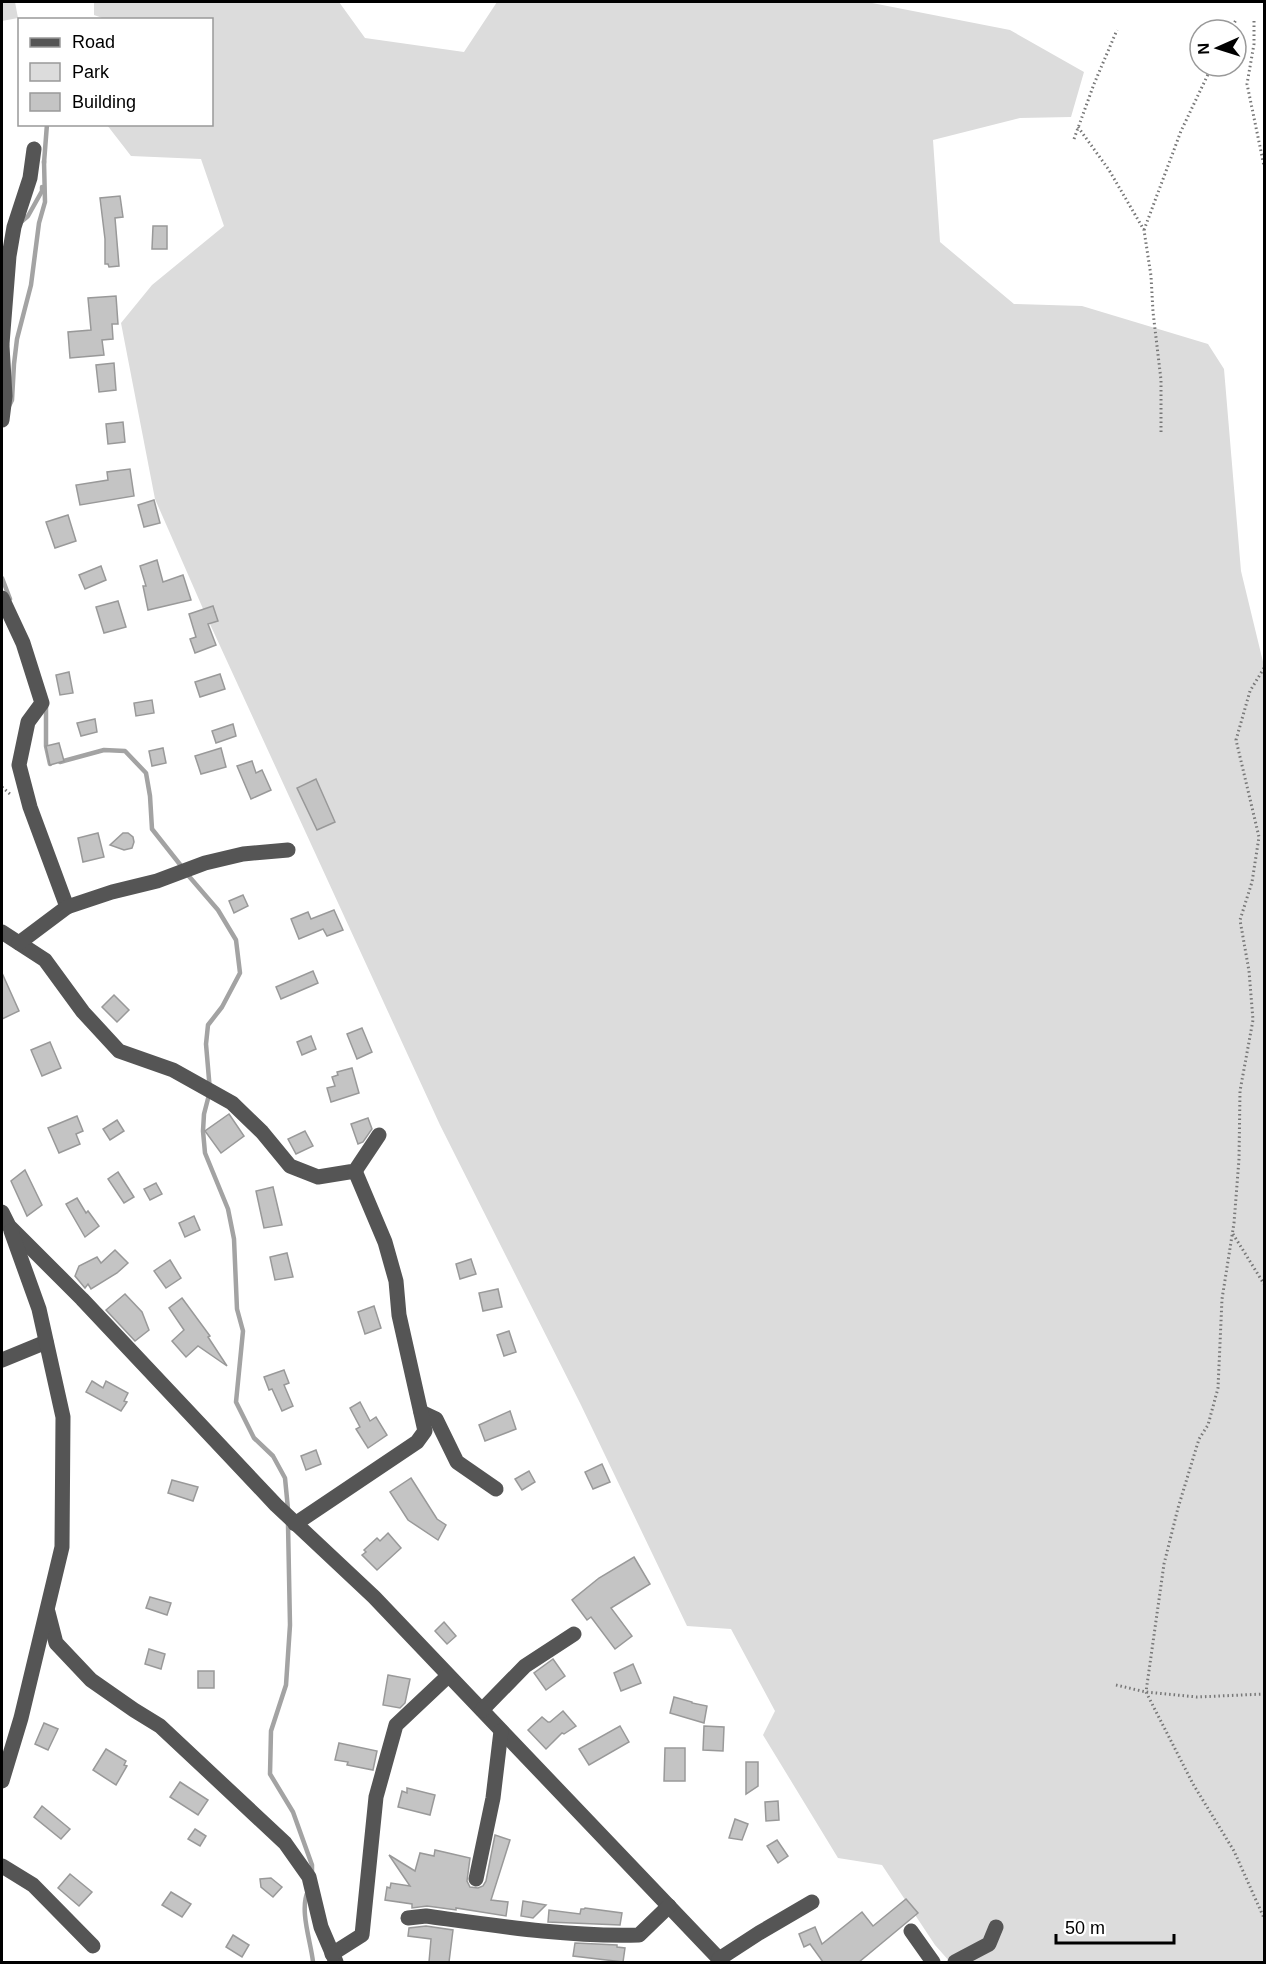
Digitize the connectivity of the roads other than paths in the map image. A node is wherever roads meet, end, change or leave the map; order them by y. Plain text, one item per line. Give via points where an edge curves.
1 (34, 149) dead end
2 (2, 345) edge
3 (2, 420) edge
4 (2, 598) edge
5 (288, 850) dead end
6 (67, 906) junction
7 (2, 932) edge
8 (19, 943) junction
9 (380, 1135) dead end
10 (355, 1171) junction
11 (2, 1212) edge
12 (9, 1226) junction
13 (46, 1342) junction
14 (2, 1360) edge
15 (421, 1412) junction
16 (496, 1489) dead end
17 (295, 1524) junction
18 (47, 1609) junction
19 (574, 1634) dead end
20 (448, 1676) junction
21 (482, 1710) junction
22 (501, 1731) junction
23 (2, 1781) edge
24 (2, 1866) edge
25 (476, 1879) dead end
26 (812, 1902) dead end
27 (669, 1906) junction
28 (408, 1918) dead end
29 (996, 1927) dead end
30 (911, 1931) dead end
31 (93, 1946) dead end
32 (330, 1960) edge
33 (721, 1961) edge
34 (933, 1962) edge
35 (955, 1962) edge

1 - 2 street via 9,256
2 - 3 street
4 - 6 street via 23,643 42,703 28,722 19,765 30,807
5 - 6 street via 243,854 205,863
6 - 8 street
7 - 8 street
8 - 10 street via 45,960 83,1012 119,1051 173,1070 232,1103 290,1166 318,1177
9 - 10 street
10 - 15 street via 385,1242 396,1281 399,1314
11 - 12 street
12 - 13 street via 39,1309
12 - 17 street
13 - 14 street
13 - 18 street via 63,1417 62,1547
15 - 16 street via 436,1419 457,1462
15 - 17 street via 425,1431 417,1442
17 - 20 street via 374,1597
18 - 23 street
18 - 32 street via 56,1643 90,1680 160,1726 285,1843 309,1877
19 - 21 street via 525,1666
20 - 21 street
20 - 32 street via 396,1725 376,1797 362,1935
21 - 22 street
22 - 25 street via 493,1798
22 - 27 street
24 - 31 street via 33,1885
26 - 33 street
27 - 28 street via 639,1935 551,1933 426,1916
27 - 33 street
29 - 35 street via 989,1944
30 - 34 street

